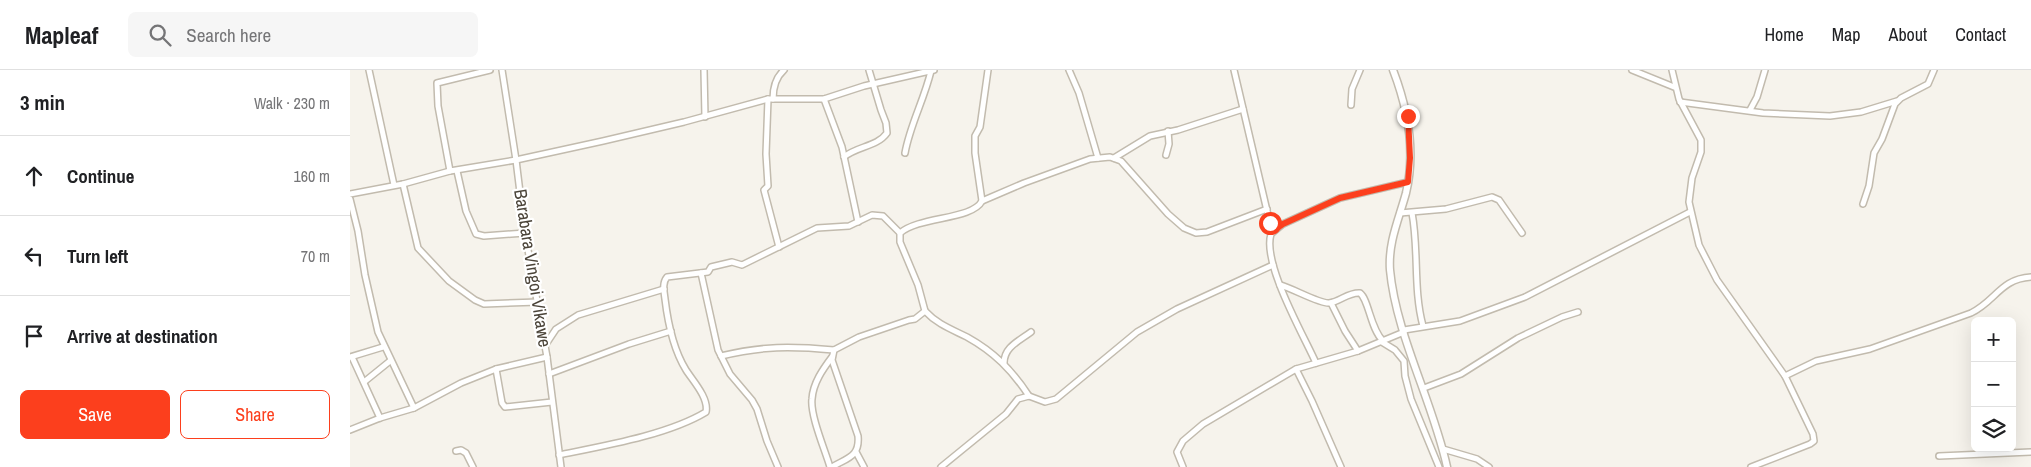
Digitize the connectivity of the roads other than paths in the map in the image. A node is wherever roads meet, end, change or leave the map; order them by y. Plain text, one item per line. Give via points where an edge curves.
1 (369, 70) edge
2 (490, 70) edge
3 (502, 70) edge
4 (704, 70) edge
5 (784, 70) edge
6 (869, 70) edge
7 (988, 70) edge
8 (1069, 70) edge
9 (1234, 70) edge
10 (1360, 70) edge
11 (1393, 70) edge
12 (1632, 70) edge
13 (1672, 70) edge
14 (1765, 70) edge
15 (1934, 70) edge
16 (933, 71) edge
17 (874, 84) junction
18 (1674, 87) junction
19 (770, 99) junction
20 (824, 99) junction
21 (1897, 101) junction
22 (1680, 102) junction
23 (1351, 105) dead end
24 (1243, 109) junction
25 (1750, 110) junction
26 (705, 116) junction
27 (1168, 131) junction
28 (904, 153) dead end
29 (1166, 155) dead end
30 (844, 157) junction
31 (1098, 158) junction
32 (1114, 158) junction
33 (516, 160) junction
34 (450, 171) junction
35 (457, 171) junction
36 (1408, 182) junction
37 (403, 184) junction
38 (394, 185) junction
39 (350, 194) edge
40 (350, 199) edge
41 (982, 201) junction
42 (1863, 204) dead end
43 (1267, 210) junction
44 (1690, 212) junction
45 (1400, 213) junction
46 (1412, 213) junction
47 (858, 222) junction
48 (1273, 231) junction
49 (525, 233) junction
50 (900, 233) junction
51 (1522, 233) dead end
52 (779, 248) junction
53 (1273, 265) junction
54 (701, 273) junction
55 (2031, 277) edge
56 (1280, 285) junction
57 (664, 289) junction
58 (538, 302) junction
59 (1331, 303) junction
60 (925, 310) junction
61 (1578, 312) dead end
62 (1423, 326) junction
63 (670, 331) junction
64 (1404, 331) junction
65 (1031, 332) dead end
66 (1382, 341) junction
67 (545, 344) junction
68 (383, 346) junction
69 (834, 350) junction
70 (1358, 351) junction
71 (720, 356) junction
72 (351, 357) edge
73 (547, 357) junction
74 (832, 357) junction
75 (390, 361) junction
76 (1316, 362) junction
77 (1004, 363) junction
78 (496, 369) junction
79 (1296, 369) junction
80 (549, 374) junction
81 (1785, 376) junction
82 (364, 382) junction
83 (1424, 388) junction
84 (1029, 396) junction
85 (552, 402) junction
86 (414, 408) junction
87 (380, 418) junction
88 (350, 430) edge
89 (1443, 450) junction
90 (456, 451) dead end
91 (856, 452) junction
92 (2031, 452) edge
93 (559, 455) junction
94 (1938, 456) dead end
95 (473, 467) edge
96 (561, 467) edge
97 (778, 467) edge
98 (831, 467) edge
99 (864, 467) edge
100 (941, 467) edge
101 (1184, 467) edge
102 (1341, 467) edge
103 (1439, 467) edge
104 (1447, 467) edge
105 (1489, 467) edge
106 (1751, 467) edge

1 - 38 street
2 - 34 street via 436,85
3 - 33 street, Barabara Vingoi Vikawe
4 - 26 street
5 - 19 street via 779,74
6 - 17 street
7 - 41 street via 980,127 975,136
8 - 31 street
9 - 24 street
10 - 23 street via 1352,89
11 - 36 street via 1408,116
12 - 18 street
13 - 18 street
14 - 25 street
15 - 21 street via 1928,84
16 - 17 street
16 - 28 street via 909,131
17 - 20 street
17 - 30 street via 887,133
18 - 22 street
19 - 20 street
19 - 26 street
19 - 52 street via 766,154 768,187 764,190
20 - 30 street via 838,131
21 - 25 street via 1861,112 1830,116 1763,114
21 - 42 street via 1874,153
22 - 25 street
22 - 44 street via 1702,140 1689,191
24 - 27 street
24 - 43 street
26 - 33 street
27 - 29 street
27 - 32 street via 1150,136
30 - 47 street
31 - 32 street
31 - 41 street
32 - 43 street via 1121,161 1168,214 1184,228 1196,233
33 - 35 street
33 - 49 street, Barabara Vingoi Vikawe
34 - 35 street
34 - 37 street
35 - 49 street via 466,211 476,234
36 - 45 street
36 - 48 street via 1340,198
37 - 38 street
37 - 58 street via 418,248 449,281 484,304
38 - 39 street
40 - 68 street
41 - 50 street via 971,211 914,224
43 - 48 street
44 - 62 street via 1525,297 1460,321
44 - 81 street via 1699,245 1717,280
45 - 46 street
45 - 64 street via 1394,231 1390,269 1394,300
46 - 51 street via 1446,209 1492,197 1500,200
46 - 62 street via 1418,302
47 - 50 street via 880,214
47 - 52 street via 817,228
48 - 53 street via 1269,240
49 - 58 street, Barabara Vingoi Vikawe
50 - 60 street via 900,242
52 - 54 street via 742,265 732,262
53 - 56 street
53 - 84 street via 1177,309 1137,332 1056,399 1045,402
54 - 57 street via 667,277
54 - 71 street
55 - 81 street via 2017,278 2004,285 1971,313 1870,349 1816,361
56 - 59 street
56 - 76 street
57 - 63 street
57 - 67 street via 578,315 556,329
58 - 67 street, Barabara Vingoi Vikawe
59 - 66 street via 1355,293 1362,295 1373,327
59 - 70 street
60 - 69 street via 915,319 859,337
60 - 77 street via 936,323 968,338
61 - 83 street via 1518,338 1461,374
62 - 64 street
63 - 80 street
63 - 93 street via 678,356 705,402 706,412 648,434
64 - 66 street
64 - 83 street
65 - 77 street via 1008,349
66 - 70 street
66 - 103 street via 1404,360 1411,399
67 - 73 street, Barabara Vingoi Vikawe
68 - 72 street
68 - 75 street
69 - 71 street via 768,346
69 - 74 street
70 - 76 street
71 - 97 street via 757,409
72 - 82 street
73 - 78 street
73 - 80 street, Barabara Vingoi Vikawe
74 - 91 street via 858,436
74 - 98 street via 820,375 812,399 812,409
75 - 82 street
75 - 86 street
76 - 79 street
77 - 84 street
78 - 85 street via 505,407
78 - 86 street
79 - 101 street via 1225,409 1183,441 1177,452
79 - 102 street
80 - 85 street, Barabara Vingoi Vikawe
81 - 106 street via 1810,425 1814,441
82 - 87 street
83 - 89 street
84 - 100 street via 1018,399 1006,414
85 - 93 street, Barabara Vingoi Vikawe
86 - 87 street
87 - 88 street
89 - 104 street
89 - 105 street via 1477,459
90 - 95 street via 466,453
91 - 98 street
91 - 99 street
92 - 94 street
93 - 96 street, Barabara Vingoi Vikawe

